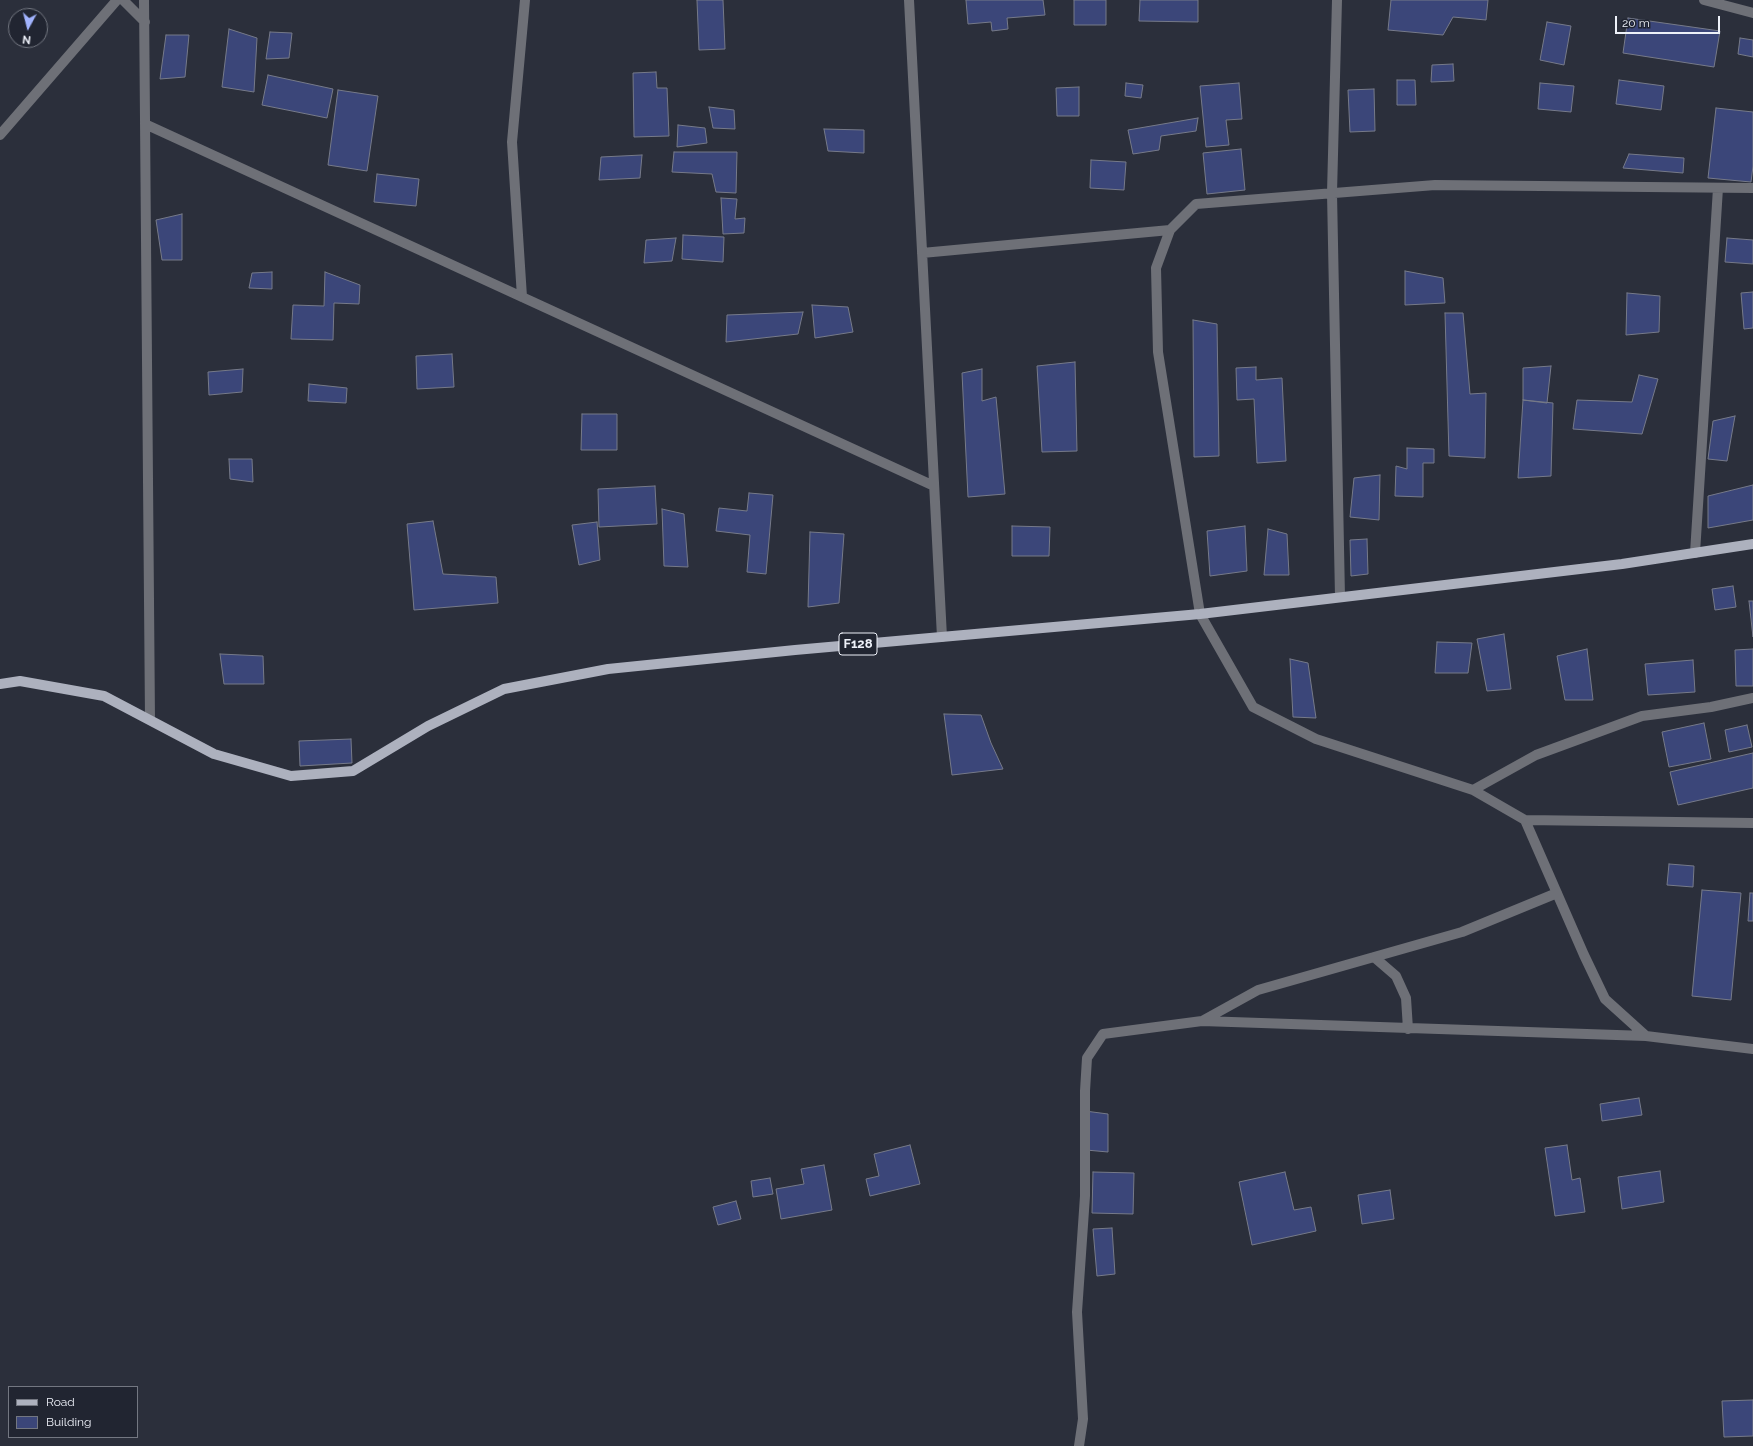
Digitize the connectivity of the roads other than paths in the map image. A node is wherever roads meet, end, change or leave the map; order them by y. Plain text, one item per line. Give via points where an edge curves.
1 (116, 0) edge
2 (123, 0) edge
3 (144, 0) edge
4 (525, 0) edge
5 (909, 0) edge
6 (1337, 0) edge
7 (1704, 0) edge
8 (1753, 13) edge
9 (144, 22) junction
10 (145, 124) junction
11 (0, 135) edge
12 (1718, 188) junction
13 (1753, 188) edge
14 (1332, 193) junction
15 (1170, 230) junction
16 (922, 253) junction
17 (522, 297) junction
18 (934, 486) junction
19 (1753, 544) edge
20 (1695, 553) junction
21 (1340, 597) junction
22 (1200, 614) junction
23 (942, 637) junction
24 (0, 684) edge
25 (1753, 698) edge
26 (150, 719) junction
27 (1473, 790) junction
28 (1525, 820) junction
29 (1753, 823) edge
30 (1557, 893) junction
31 (1374, 957) junction
32 (1202, 1021) junction
33 (1408, 1029) junction
34 (1646, 1036) junction
35 (1753, 1049) edge
36 (1078, 1446) edge

1 - 11 street
2 - 9 street
3 - 9 street
4 - 17 street via 512,142
5 - 16 street
6 - 14 street
7 - 8 street
9 - 10 street
10 - 17 street
10 - 26 street
12 - 13 street
12 - 14 street via 1435,185
12 - 20 street
14 - 15 street via 1196,204
14 - 21 street
15 - 16 street
15 - 22 street via 1156,268 1158,352
16 - 18 street
17 - 18 street
18 - 23 street
19 - 20 main road, F128
20 - 21 main road, F128
21 - 22 main road, F128
22 - 23 main road, F128
22 - 27 street via 1253,707 1316,739
23 - 26 main road, F128 via 608,669 504,689 428,726 353,771 292,776 214,754
24 - 26 main road, F128 via 20,681 104,696
25 - 27 street via 1711,707 1642,716 1536,755
27 - 28 street
28 - 29 street
28 - 30 street
30 - 31 street via 1462,932
30 - 34 street via 1605,998
31 - 32 street via 1258,990
31 - 33 street via 1396,976 1406,998
32 - 33 street
32 - 36 street via 1103,1034 1087,1058 1085,1196 1077,1312 1083,1419
33 - 34 street
34 - 35 street

